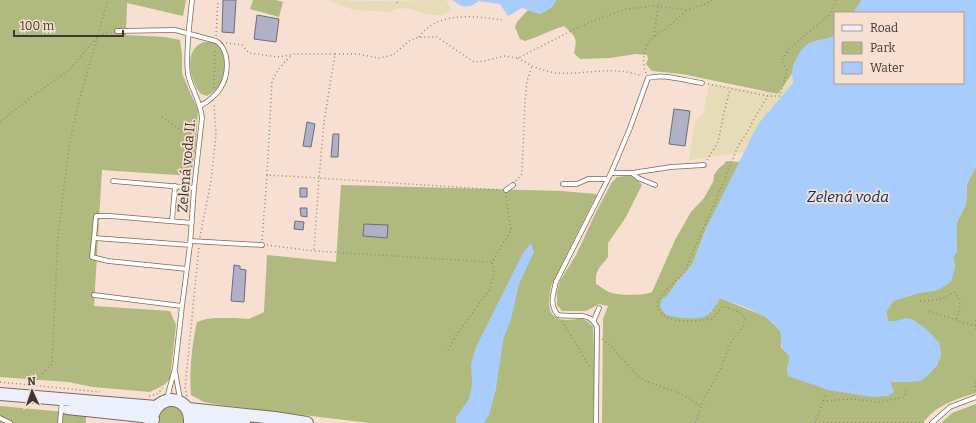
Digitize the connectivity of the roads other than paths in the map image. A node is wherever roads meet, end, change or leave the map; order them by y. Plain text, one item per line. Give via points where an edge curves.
1 (192, 0) edge
2 (117, 31) road end
3 (189, 34) junction
4 (702, 83) road end
5 (200, 106) junction
6 (704, 164) road end
7 (611, 173) junction
8 (632, 173) junction
9 (608, 179) junction
10 (113, 181) dead end
11 (563, 184) dead end
12 (513, 185) road end
13 (655, 185) dead end
14 (175, 186) junction
15 (194, 188) junction
16 (506, 190) road end
17 (172, 221) junction
18 (192, 223) junction
19 (94, 238) junction
20 (191, 243) junction
21 (262, 245) road end
22 (187, 269) junction
23 (94, 295) dead end
24 (182, 306) junction
25 (599, 308) dead end
26 (594, 320) junction
27 (175, 368) junction
28 (0, 394) edge
29 (975, 397) edge
30 (0, 400) edge
31 (61, 403) junction
32 (157, 412) edge
33 (187, 414) edge
34 (0, 418) edge
35 (10, 423) edge
36 (60, 423) edge
37 (244, 423) edge
38 (307, 423) edge
39 (596, 423) edge
40 (932, 423) edge

1 - 3 lane, Zelená voda II.
2 - 3 lane via 175,30
3 - 5 lane, Zelená voda II. via 189,76
3 - 5 lane via 217,43 224,51 227,72 222,86 214,97
4 - 7 lane via 677,78 648,78
5 - 15 lane, Zelená voda II. via 202,118
6 - 8 lane
7 - 8 lane
7 - 9 lane
8 - 13 lane
9 - 11 lane via 588,179 577,184
9 - 26 lane via 556,282 552,301 558,315 586,316
10 - 14 lane
12 - 16 lane
14 - 15 lane
14 - 17 lane
15 - 18 lane, Zelená voda II.
17 - 18 lane
17 - 19 lane via 96,216
18 - 20 lane, Zelená voda II.
19 - 20 lane
19 - 22 lane via 92,257
20 - 21 lane
20 - 22 lane, Zelená voda II.
22 - 24 lane, Zelená voda II.
23 - 24 lane
24 - 27 lane, Zelená voda II.
25 - 26 lane
26 - 39 lane via 598,338
27 - 32 lane
27 - 33 lane
28 - 31 main road
29 - 40 lane via 950,407
30 - 31 main road
31 - 32 main road
31 - 36 lane
32 - 33 main road via 176,400
33 - 37 main road
33 - 38 main road via 275,418
34 - 35 lane

